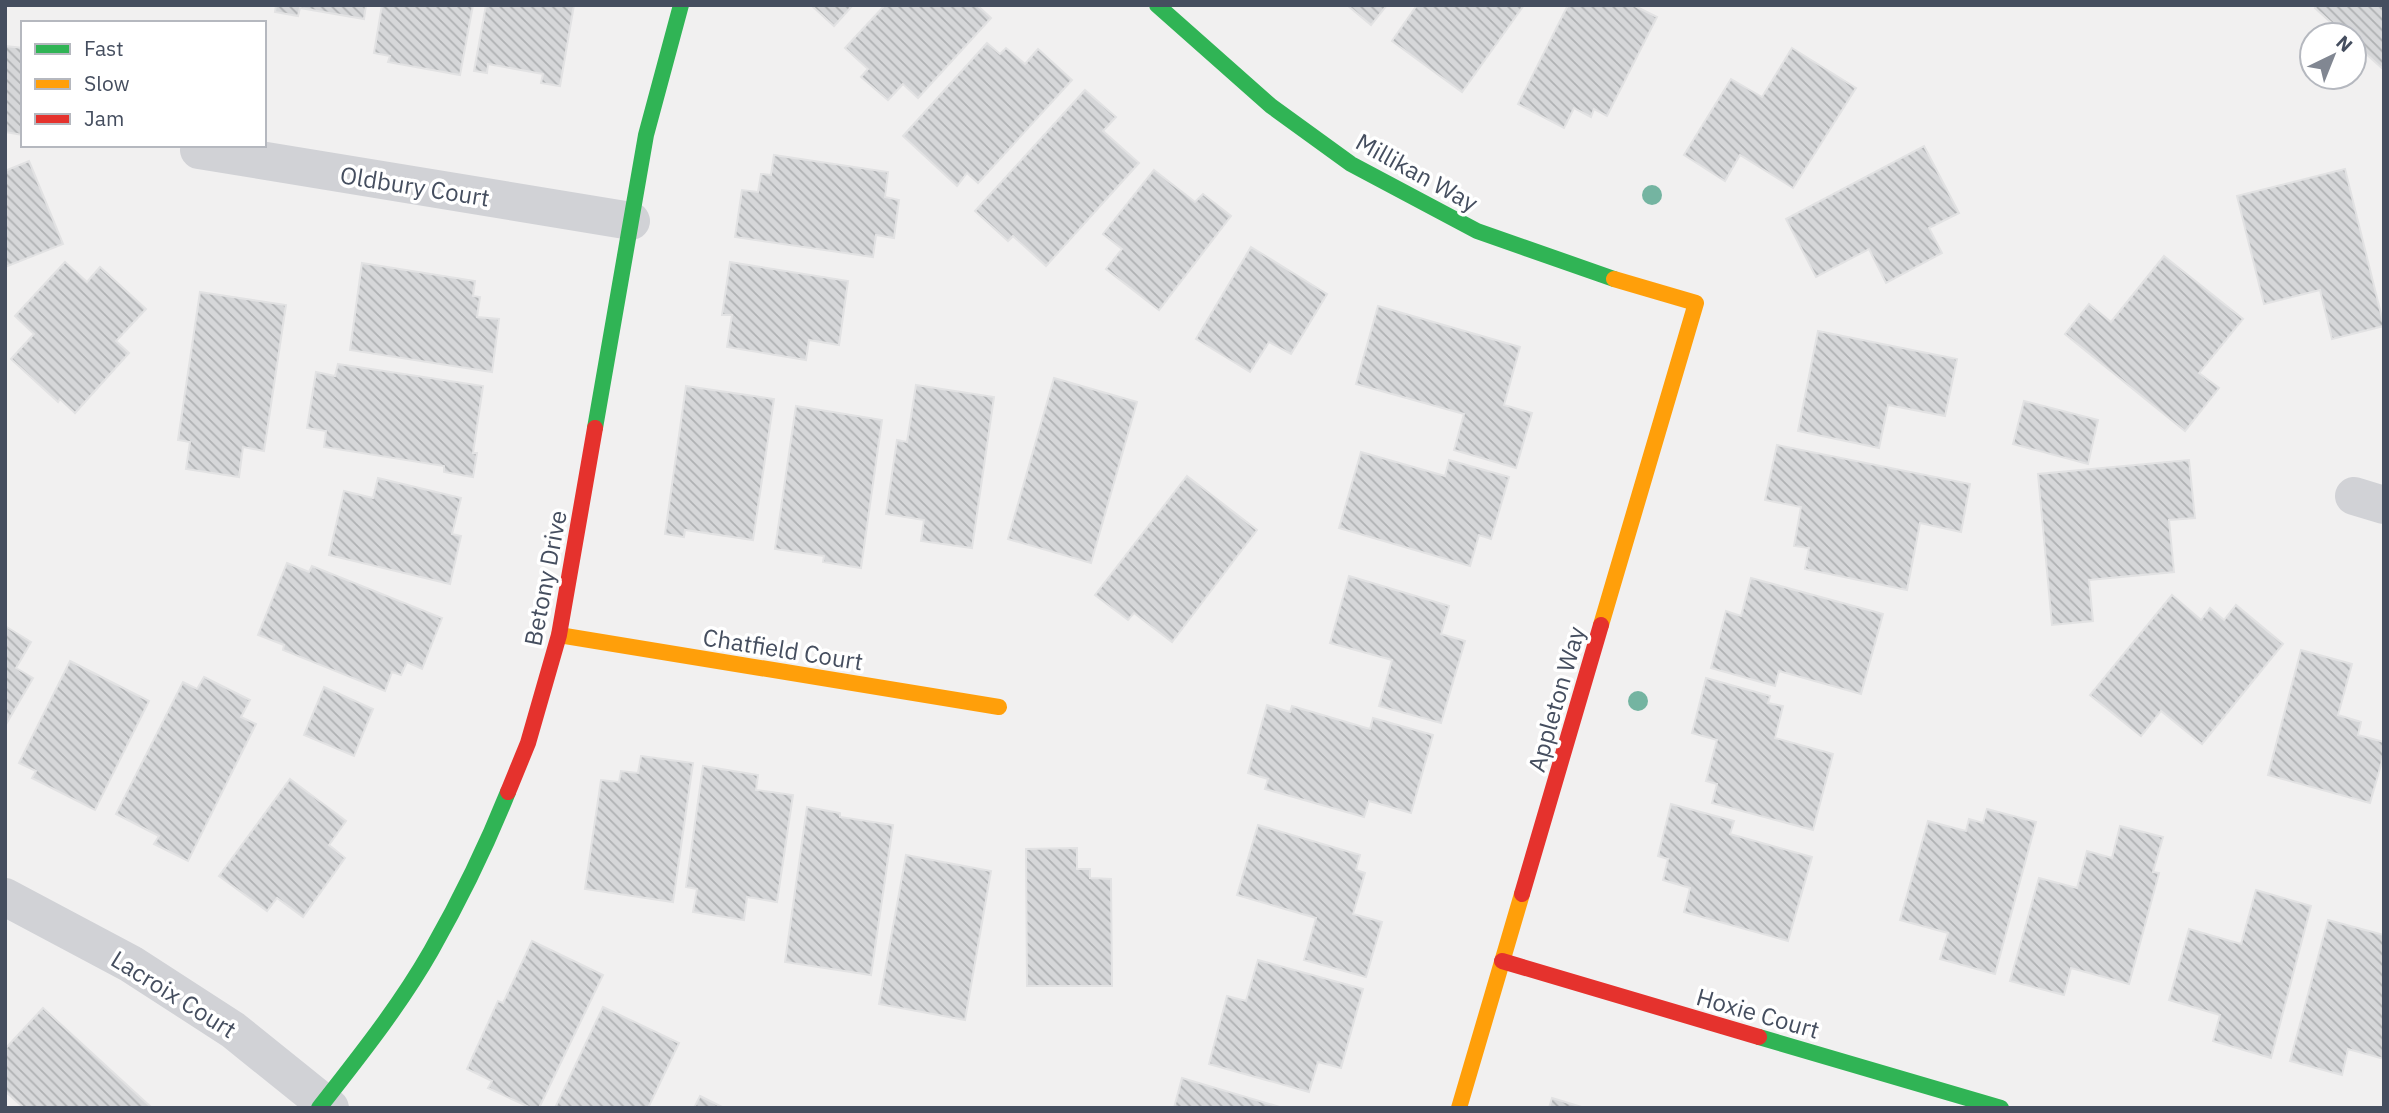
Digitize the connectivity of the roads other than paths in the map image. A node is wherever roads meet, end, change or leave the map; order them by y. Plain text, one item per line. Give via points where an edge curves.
1 (681, 5) edge
2 (1157, 5) edge
3 (199, 150) dead end
4 (631, 221) junction
5 (1696, 303) joint
6 (559, 635) junction
7 (999, 707) dead end
8 (5, 897) edge
9 (1502, 961) junction
10 (324, 1106) edge
11 (1459, 1108) edge
12 (2001, 1108) edge

1 - 4 street, Betony Drive via 646,135
2 - 5 street, Millikan Way via 1270,106 1351,164 1477,231
3 - 4 street, Oldbury Court
4 - 6 street, Betony Drive
5 - 9 street, Appleton Way
6 - 7 street, Chatfield Court
6 - 10 street, Betony Drive via 528,743 484,852 430,953
8 - 10 street, Lacroix Court via 131,964 211,1015
9 - 11 street, Appleton Way
9 - 12 street, Hoxie Court

